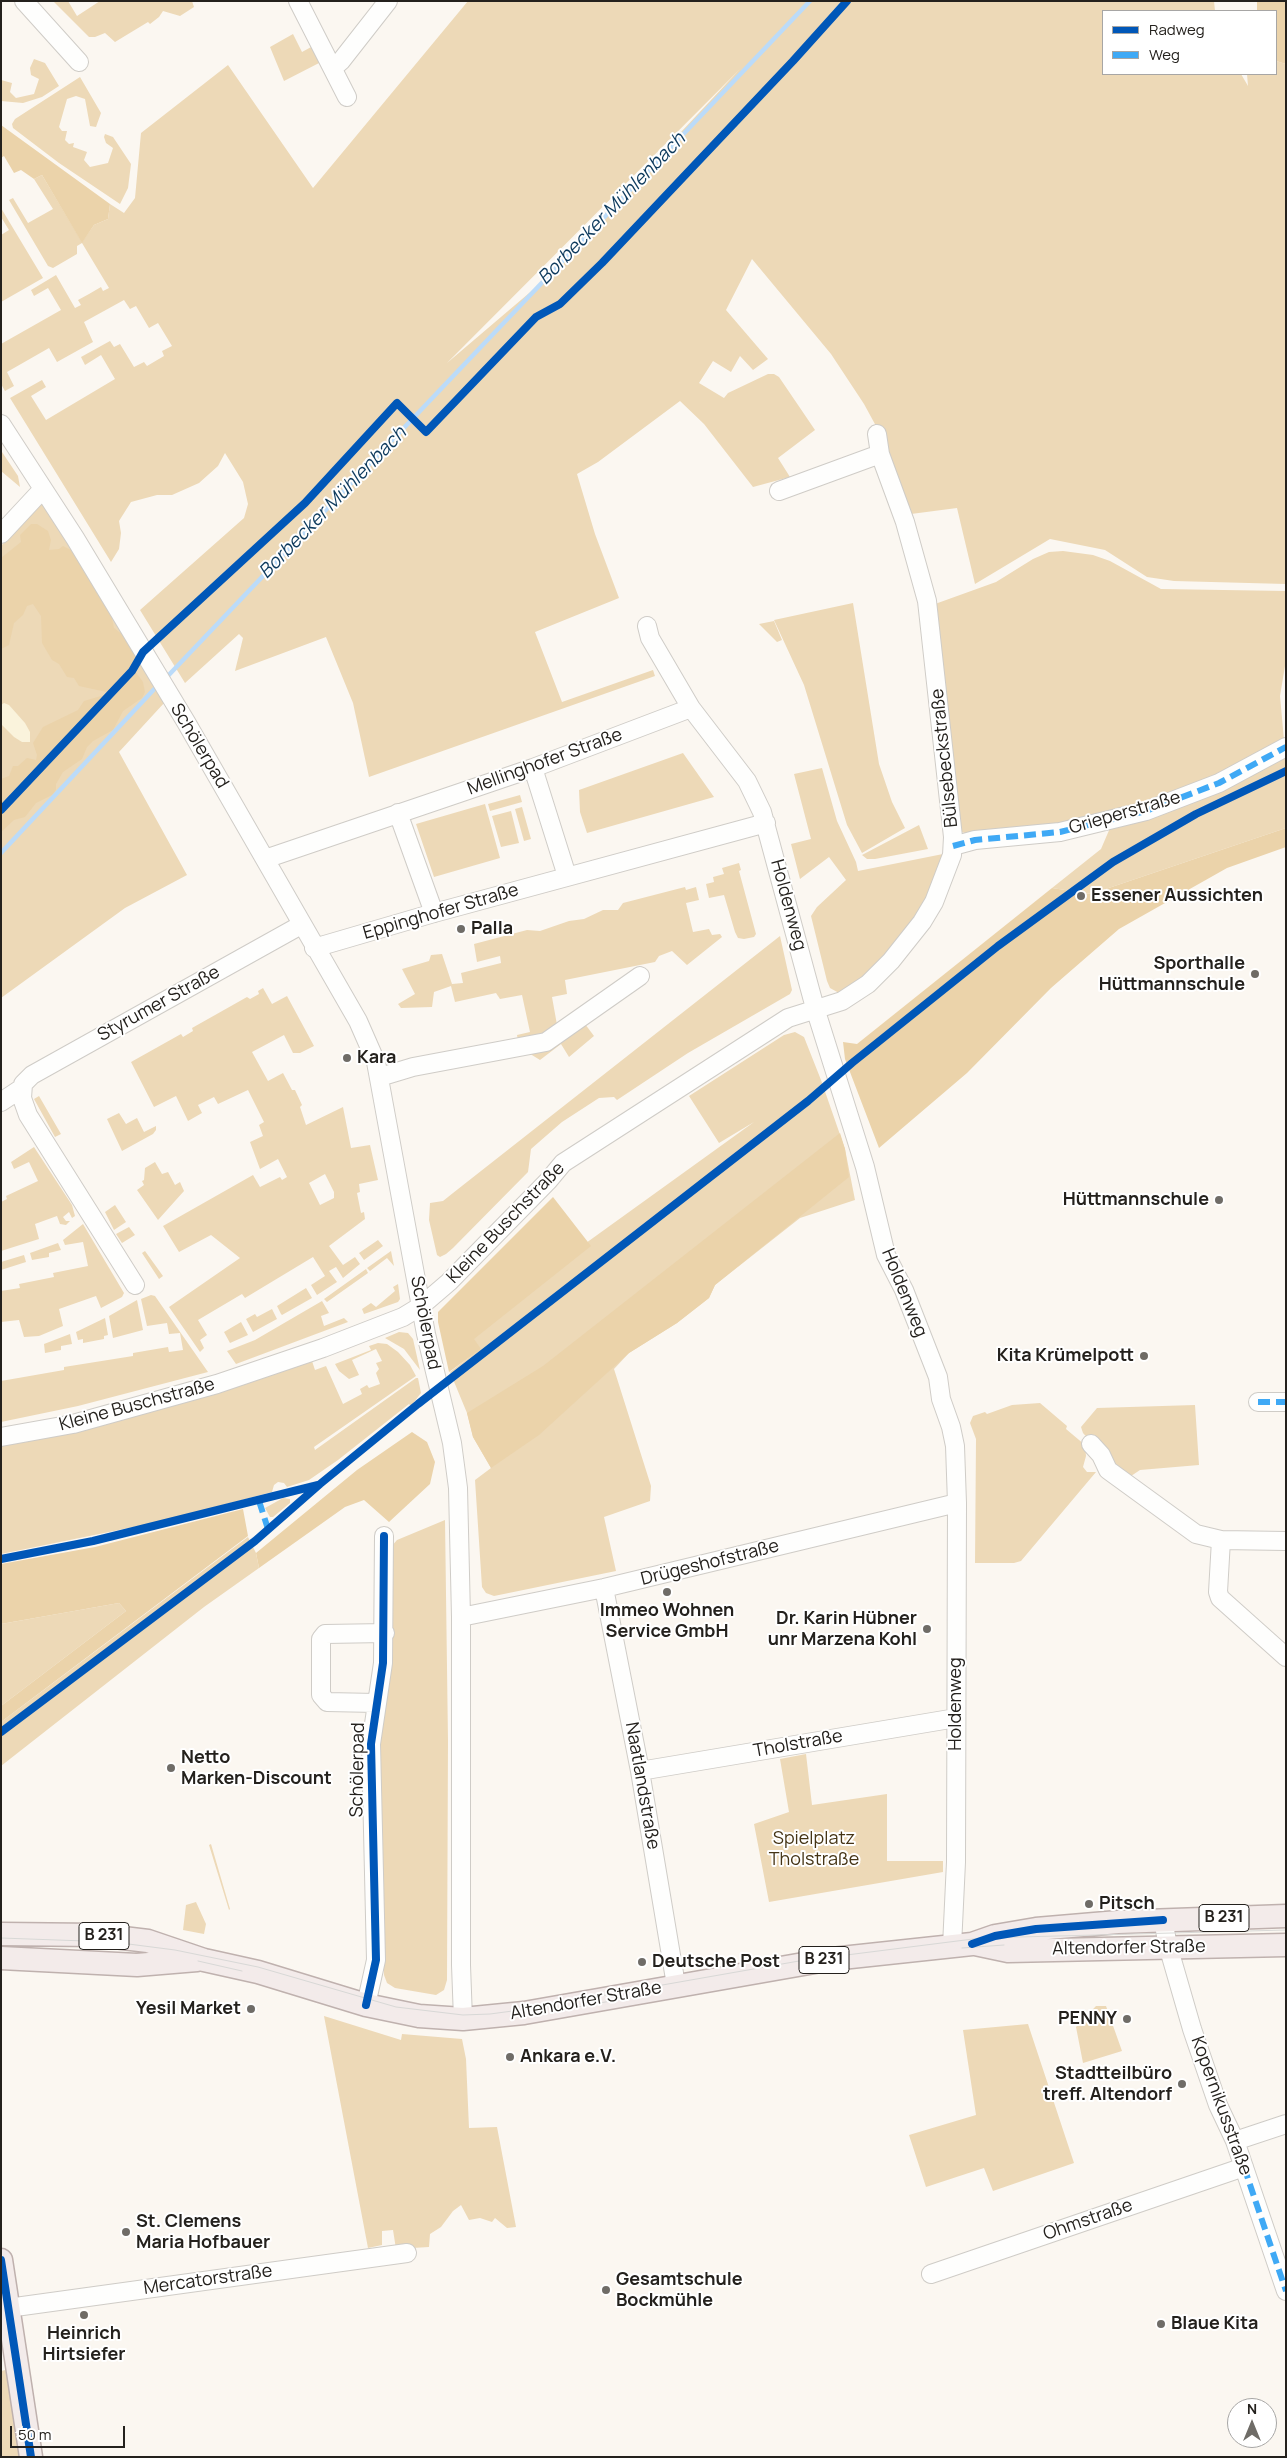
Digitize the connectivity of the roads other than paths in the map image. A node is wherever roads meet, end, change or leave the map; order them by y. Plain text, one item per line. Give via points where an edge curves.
1 (24, 1) edge
2 (298, 1) edge
3 (388, 1) edge
4 (78, 62) dead end
5 (333, 68) junction
6 (347, 97) dead end
7 (1, 424) edge
8 (877, 434) dead end
9 (880, 454) junction
10 (42, 490) junction
11 (779, 491) dead end
12 (1, 534) edge
13 (646, 626) dead end
14 (691, 708) junction
15 (1286, 747) edge
16 (533, 768) junction
17 (398, 813) junction
18 (766, 823) junction
19 (953, 846) junction
20 (265, 859) junction
21 (567, 876) junction
22 (434, 912) junction
23 (301, 925) junction
24 (314, 948) junction
25 (640, 976) dead end
26 (816, 1008) junction
27 (380, 1077) junction
28 (22, 1088) junction
29 (1, 1102) edge
30 (135, 1286) dead end
31 (421, 1306) junction
32 (1258, 1402) dead end
33 (1286, 1402) edge
34 (1, 1437) edge
35 (1091, 1444) dead end
36 (956, 1503) junction
37 (384, 1536) dead end
38 (1220, 1540) junction
39 (1286, 1541) edge
40 (604, 1588) junction
41 (462, 1617) junction
42 (385, 1633) junction
43 (1286, 1657) edge
44 (376, 1703) junction
45 (956, 1718) junction
46 (640, 1771) junction
47 (1286, 1916) edge
48 (1163, 1920) junction
49 (1, 1934) edge
50 (962, 1945) junction
51 (1286, 1945) edge
52 (1168, 1946) junction
53 (1, 1958) edge
54 (204, 1960) junction
55 (676, 1985) junction
56 (366, 2005) junction
57 (463, 2019) junction
58 (1286, 2124) edge
59 (1235, 2140) junction
60 (1244, 2167) junction
61 (407, 2253) dead end
62 (1, 2260) edge
63 (2, 2264) edge
64 (931, 2274) dead end
65 (1286, 2291) edge
66 (8, 2308) junction
67 (31, 2457) edge

1 - 4 street
2 - 5 street
3 - 5 street
5 - 6 street
7 - 10 street, Schölerpad
8 - 9 street, Bülsebeckstraße
9 - 11 street
9 - 19 street, Bülsebeckstraße via 905,522 927,601
10 - 12 street
10 - 20 street, Schölerpad via 75,538
13 - 14 street, Holdenweg
14 - 16 street, Mellinghofer Straße
14 - 18 street, Holdenweg via 747,781
15 - 19 street, Grieperstraße via 1219,783 1146,811 1060,832 975,840
16 - 17 street, Mellinghofer Straße
16 - 21 street
17 - 20 street, Mellinghofer Straße
17 - 22 street
18 - 21 street, Eppinghofer Straße
18 - 26 street, Holdenweg
19 - 26 street, Bülsebeckstraße via 944,878 928,913 891,961 868,984 842,1002
20 - 23 street, Schölerpad
21 - 22 street, Eppinghofer Straße
22 - 24 street, Eppinghofer Straße
23 - 24 street, Schölerpad
23 - 28 street, Styrumer Straße via 32,1075
24 - 27 street, Schölerpad via 366,1038
25 - 27 street via 546,1042 414,1067
26 - 31 street, Kleine Buschstraße via 788,1018 563,1163 450,1282
26 - 36 street, Holdenweg via 865,1166 886,1256 904,1290 938,1377 955,1446
27 - 31 street, Schölerpad
28 - 29 street, Styrumer Straße
28 - 30 street via 28,1115
31 - 34 street, Kleine Buschstraße via 403,1317 218,1384 73,1424
31 - 41 street, Schölerpad via 456,1468
32 - 33 street
35 - 38 street via 1108,1470 1183,1526 1196,1534
36 - 40 street, Drügeshofstraße
36 - 45 street, Holdenweg
37 - 42 street, Schölerpad
38 - 39 street
38 - 43 street via 1220,1598
40 - 41 street, Drügeshofstraße
40 - 46 street, Naatlandstraße
41 - 57 street, Schölerpad
42 - 44 street, Schölerpad
42 - 44 street, Schölerpad via 325,1634 321,1639 321,1695 327,1702
44 - 56 street, Schölerpad via 370,1744 376,1960
45 - 46 street, Tholstraße
45 - 50 street, Holdenweg via 956,1862
46 - 55 street, Naatlandstraße
47 - 48 main road, Altendorfer Straße / B 231
48 - 50 main road, Altendorfer Straße / B 231 via 1036,1929
48 - 52 street, Kopernikusstraße
49 - 54 main road, Altendorfer Straße / B 231 via 98,1936 148,1941
50 - 52 main road, Altendorfer Straße / B 231 via 1008,1951
50 - 55 main road, Altendorfer Straße / B 231 via 832,1959
51 - 52 main road, Altendorfer Straße / B 231
52 - 59 street, Kopernikusstraße via 1218,2105
53 - 54 main road, Altendorfer Straße / B 231 via 137,1965
54 - 56 main road, Altendorfer Straße / B 231 via 258,1972
55 - 57 main road, Altendorfer Straße / B 231 via 524,2013
56 - 57 main road, Altendorfer Straße / B 231 via 419,2016
58 - 59 street
59 - 60 street, Kopernikusstraße
60 - 64 street, Ohmstraße
60 - 65 street, Kopernikusstraße
61 - 66 street, Mercatorstraße
62 - 63 main road
63 - 66 main road
66 - 67 main road

